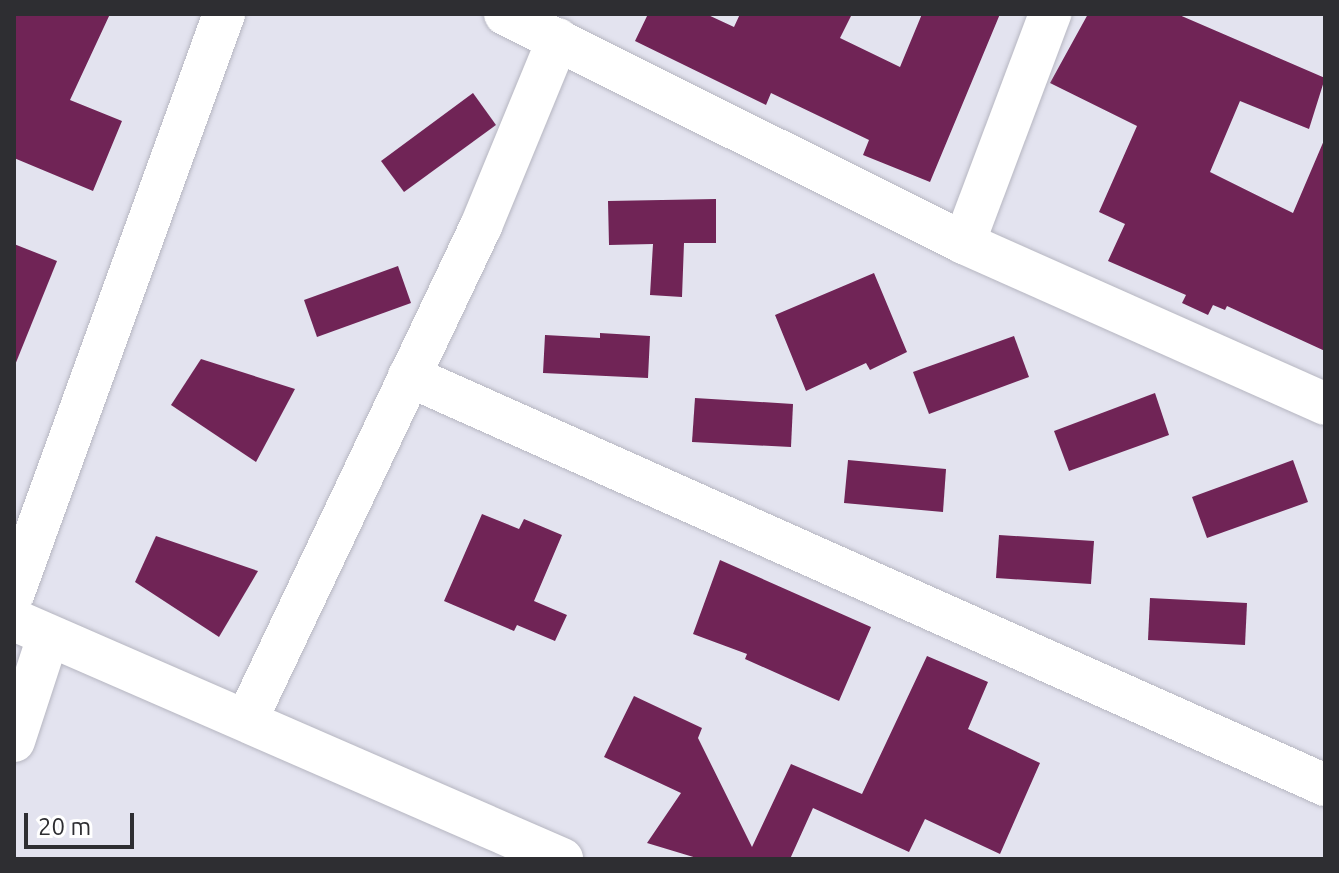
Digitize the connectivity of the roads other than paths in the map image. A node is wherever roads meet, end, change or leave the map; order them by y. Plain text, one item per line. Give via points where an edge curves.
1 (224, 14) edge
2 (505, 14) edge
3 (1050, 14) edge
4 (558, 39) junction
5 (964, 243) junction
6 (409, 376) junction
7 (1325, 404) edge
8 (14, 592) edge
9 (31, 628) edge
10 (247, 719) junction
11 (14, 741) edge
12 (1325, 785) edge
13 (562, 859) edge

1 - 8 street
2 - 4 street
3 - 5 street
4 - 5 street
4 - 6 street via 481,226
5 - 7 street
6 - 10 street
6 - 12 street
9 - 10 street
9 - 11 street
10 - 13 street

